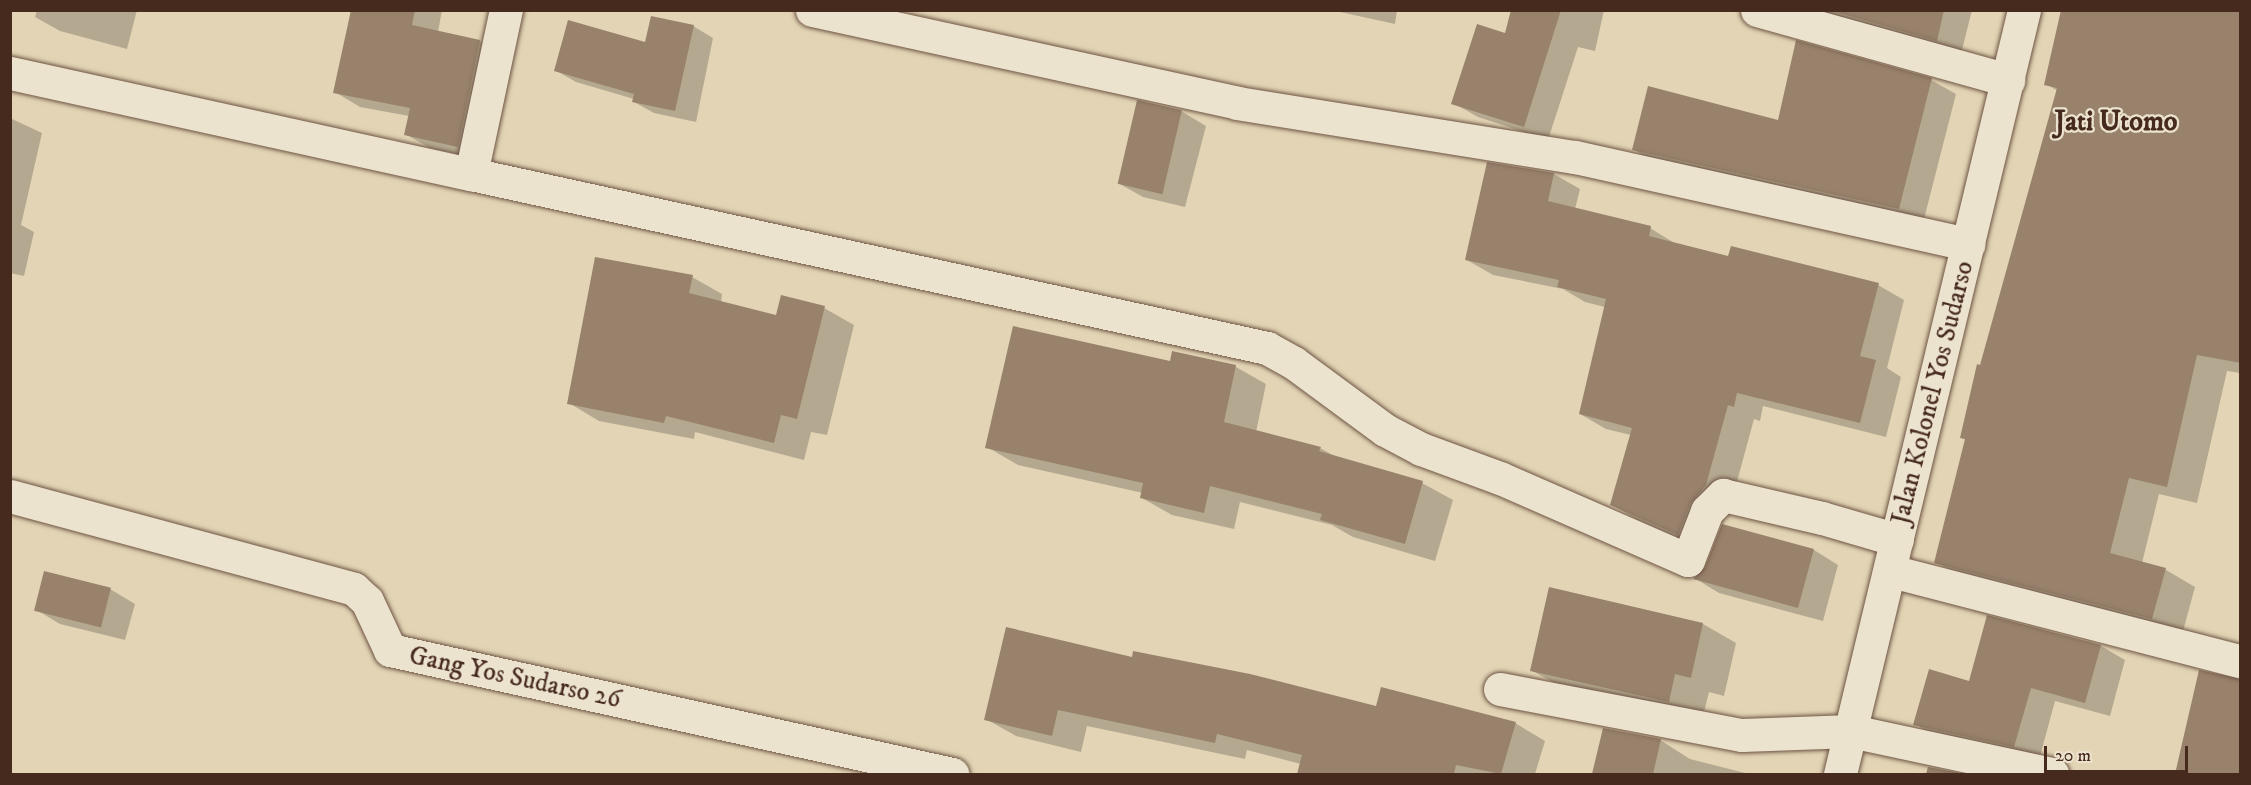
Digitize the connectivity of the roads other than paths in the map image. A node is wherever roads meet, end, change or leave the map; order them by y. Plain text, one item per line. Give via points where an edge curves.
1 (506, 10) edge
2 (812, 10) edge
3 (1756, 10) edge
4 (2024, 10) edge
5 (10, 73) edge
6 (2008, 80) junction
7 (471, 174) junction
8 (1968, 244) junction
9 (10, 496) edge
10 (1894, 555) junction
11 (2241, 661) edge
12 (1500, 689) dead end
13 (1851, 731) junction
14 (952, 774) edge
15 (1840, 774) edge
16 (2052, 774) edge

1 - 7 street
2 - 8 street via 1237,103 1575,157
3 - 6 street
4 - 6 street, Jalan Kolonel Yos Sudarso
5 - 7 street
6 - 8 street, Jalan Kolonel Yos Sudarso
7 - 10 street via 1267,348 1294,363 1385,430 1688,561 1707,511 1723,495 1822,518
8 - 10 street, Jalan Kolonel Yos Sudarso
9 - 14 street, Gang Yos Sudarso 26 via 354,589 367,602 390,650
10 - 11 street
10 - 13 street, Jalan Kolonel Yos Sudarso
12 - 13 street via 1742,735
13 - 15 street, Jalan Kolonel Yos Sudarso
13 - 16 street

